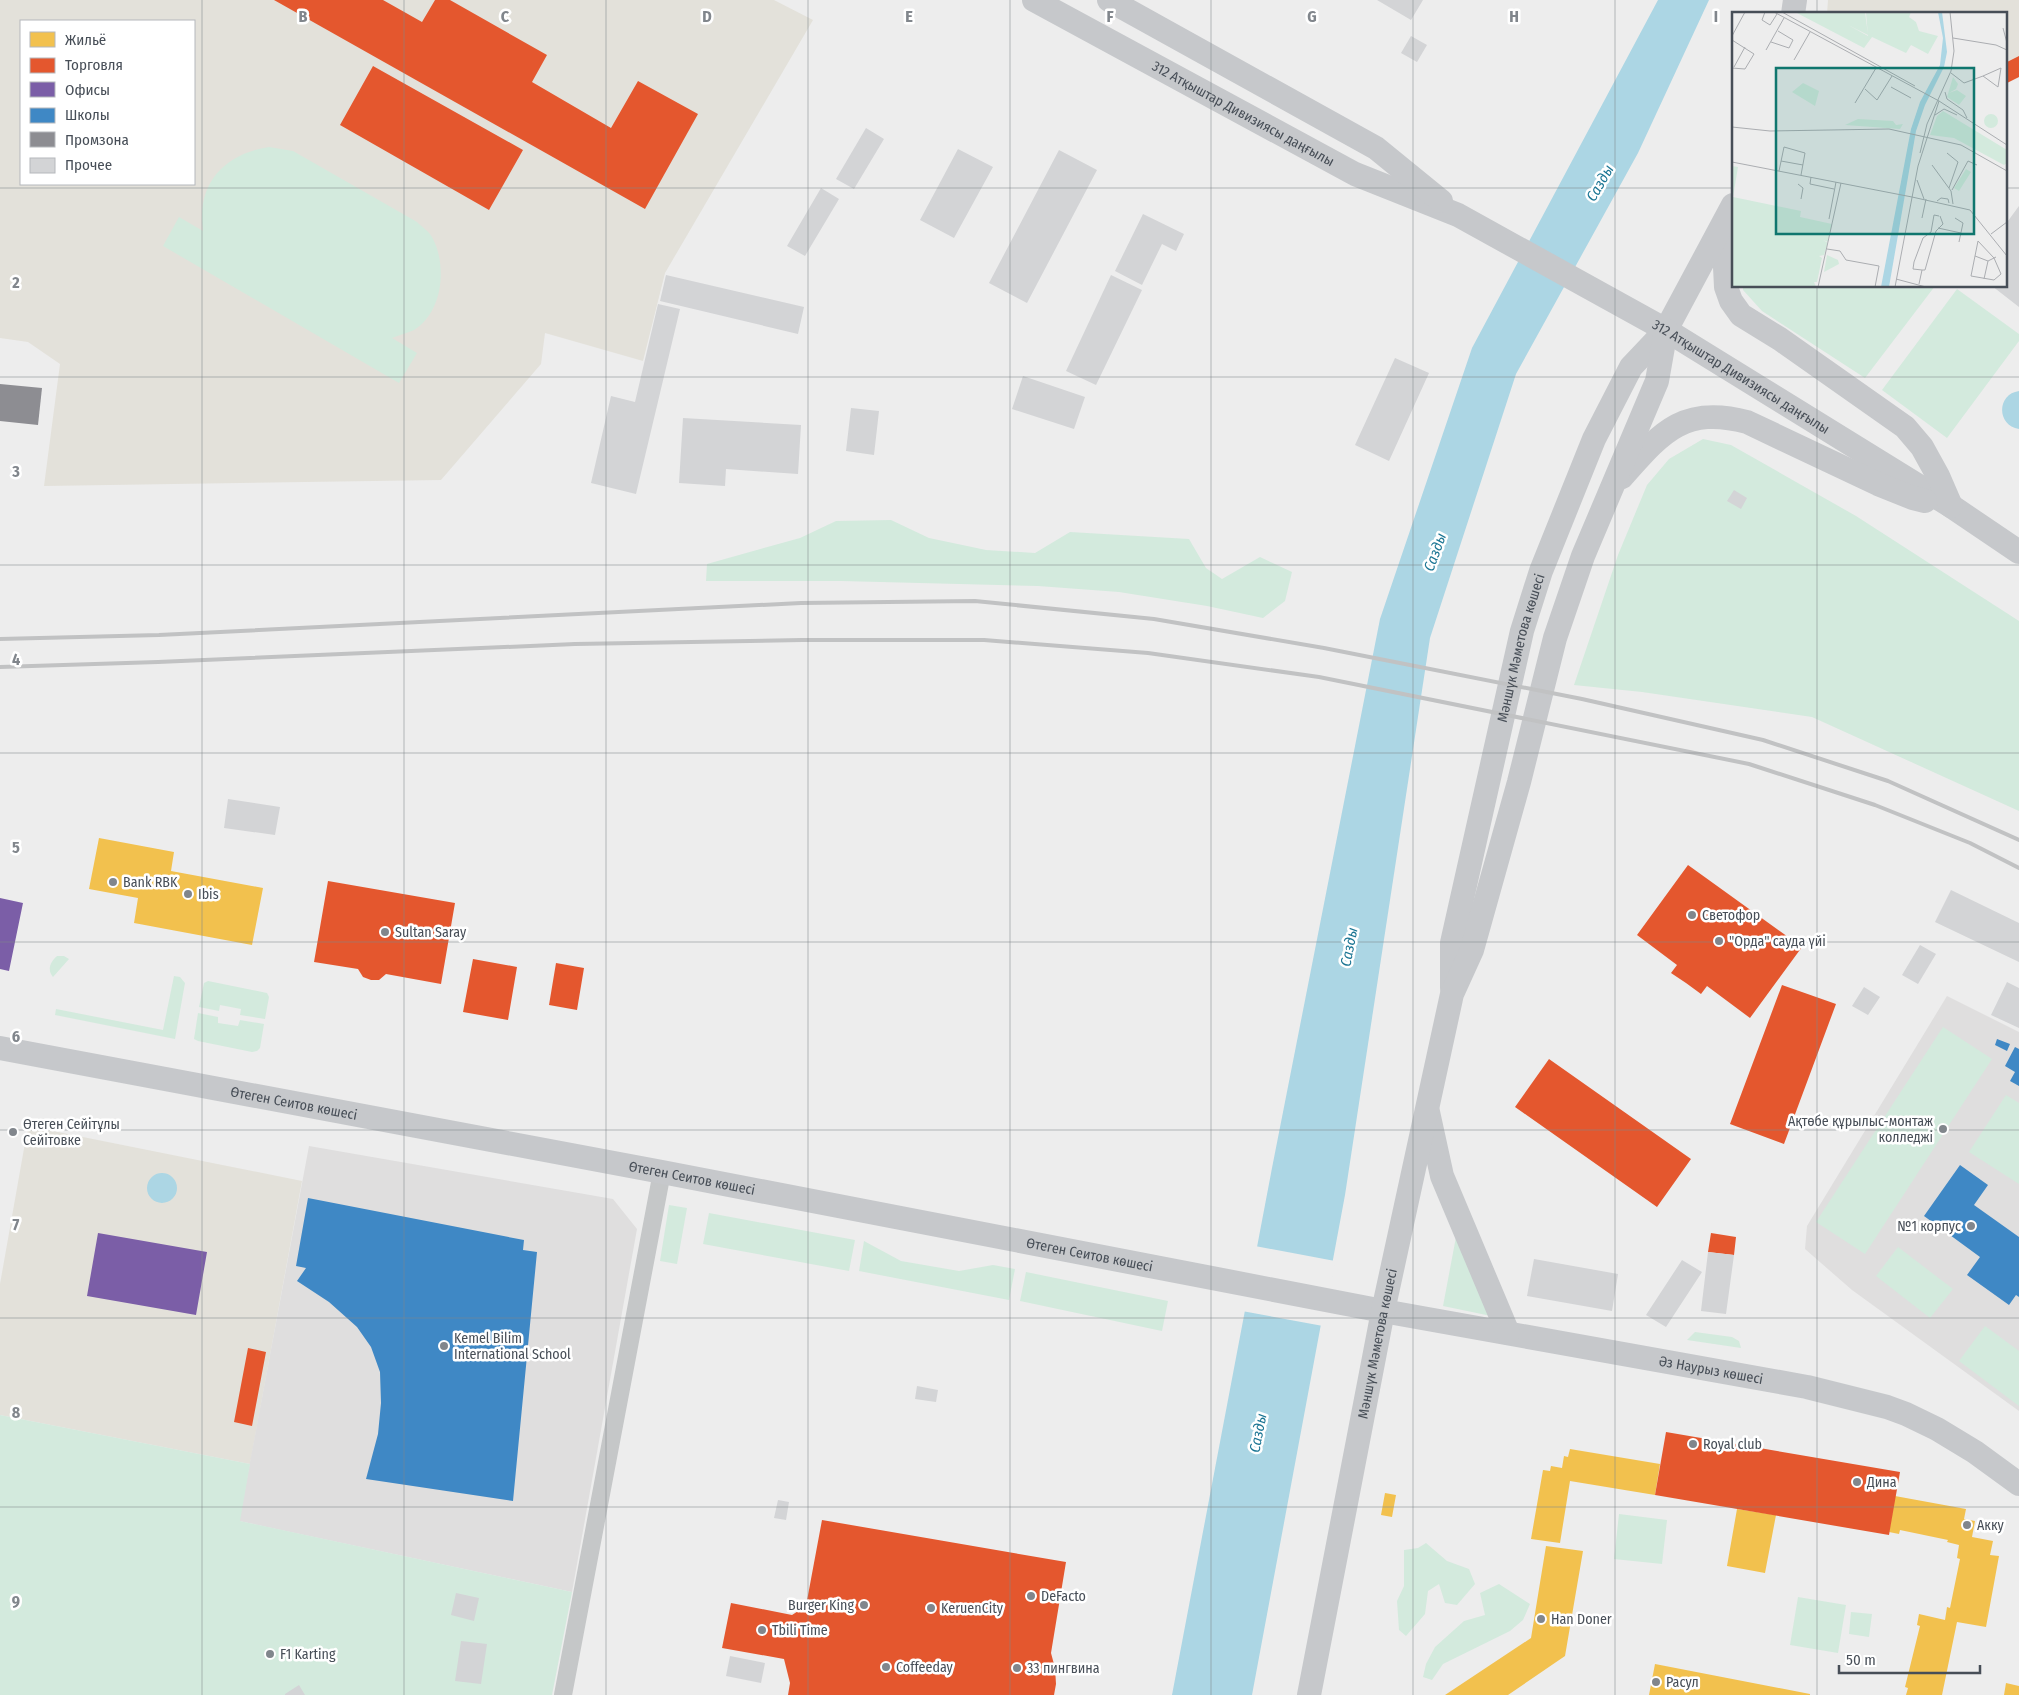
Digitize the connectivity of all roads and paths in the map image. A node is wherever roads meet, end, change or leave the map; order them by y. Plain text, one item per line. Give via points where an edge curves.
1 (1034, 0) edge
2 (1109, 0) edge
3 (1732, 207) edge
4 (1458, 214) junction
5 (1732, 220) edge
6 (1666, 330) junction
7 (1609, 492) junction
8 (1951, 506) junction
9 (2019, 552) edge
10 (1452, 994) junction
11 (0, 1048) edge
12 (1427, 1105) junction
13 (662, 1172) junction
14 (1383, 1311) junction
15 (1508, 1333) junction
16 (2019, 1484) edge
17 (563, 1695) edge
18 (1309, 1695) edge

1 - 4 main road, 312 Атқыштар Дивизиясы даңғылы via 1355,174
2 - 4 main road, 312 Атқыштар Дивизиясы даңғылы via 1376,148
3 - 6 main road, Мәншүк Мәметова көшесі
4 - 6 main road, 312 Атқыштар Дивизиясы даңғылы
5 - 8 main road via 1726,246 1726,287 1741,315 1905,427 1922,447
6 - 7 main road, Мәншүк Мәметова көшесі via 1657,381
6 - 8 main road, 312 Атқыштар Дивизиясы даңғылы
6 - 10 main road, Мәншүк Мәметова көшесі via 1631,367 1594,439 1538,579 1522,631 1452,943
7 - 8 main road via 1647,450 1677,424 1711,416 1747,422 1878,484 1913,498
7 - 10 main road, Мәншүк Мәметова көшесі via 1555,638 1472,950
8 - 9 main road, 312 Атқыштар Дивизиясы даңғылы
10 - 12 main road, Мәншүк Мәметова көшесі
11 - 13 main road, Өтеген Сеитов көшесі
12 - 14 main road, Мәншүк Мәметова көшесі
12 - 15 main road via 1442,1176
13 - 14 main road, Өтеген Сеитов көшесі
13 - 17 street
14 - 15 main road, Әз Наурыз көшесі
14 - 18 main road, Мәншүк Мәметова көшесі
15 - 16 main road, Әз Наурыз көшесі via 1807,1387 1887,1407 1938,1429

